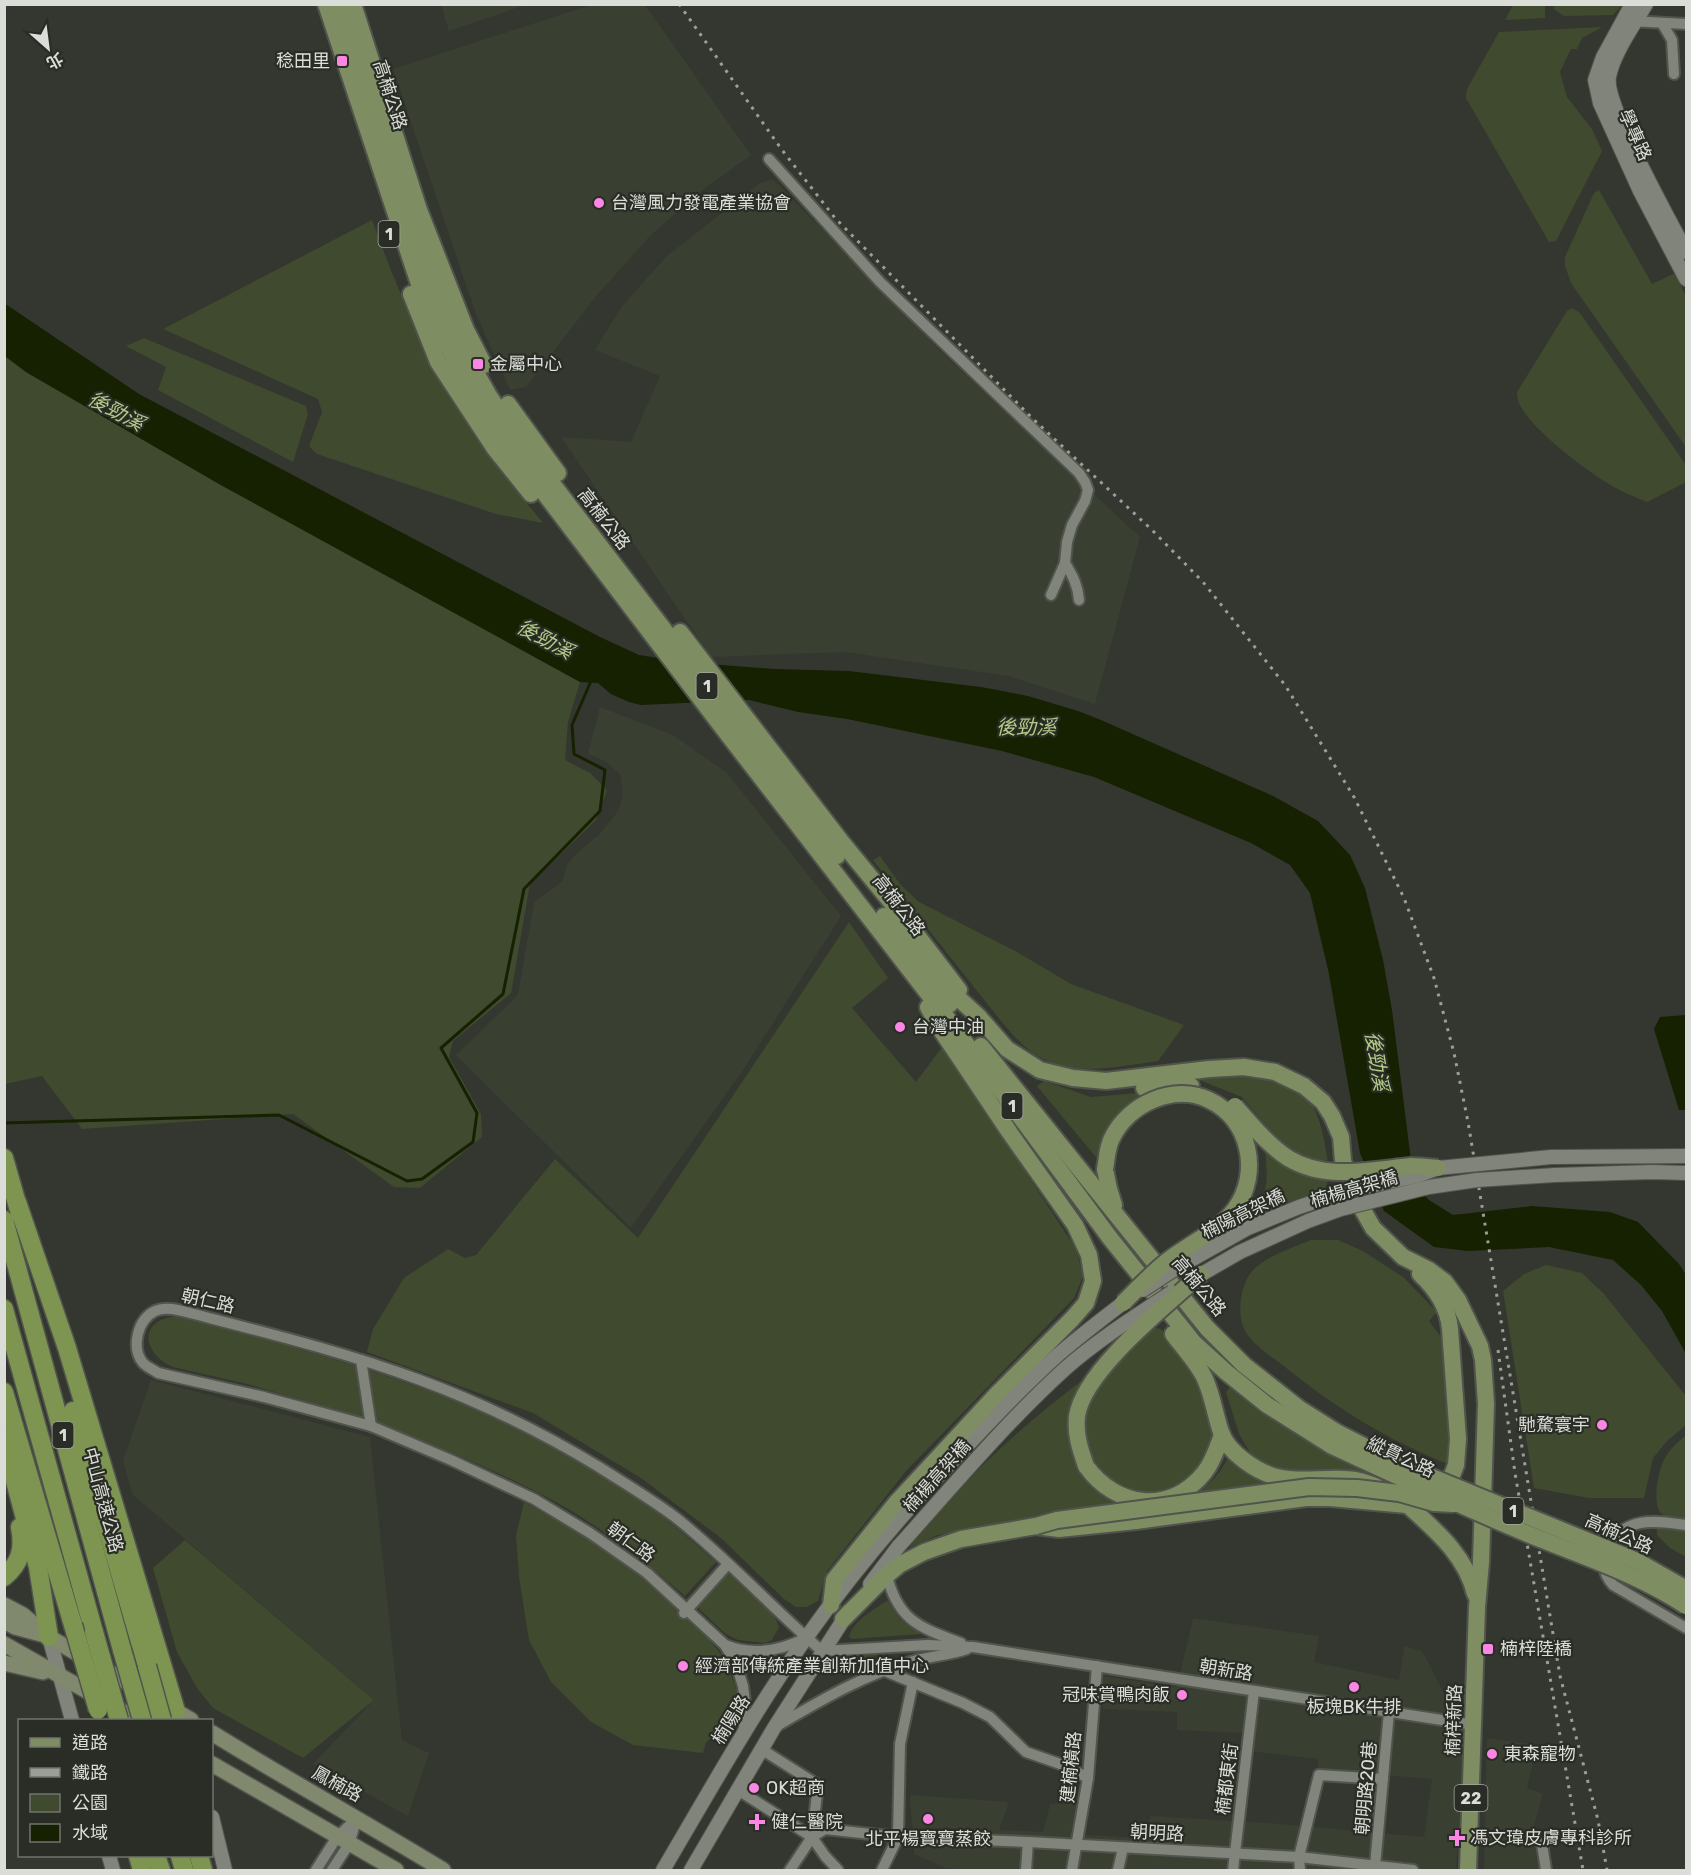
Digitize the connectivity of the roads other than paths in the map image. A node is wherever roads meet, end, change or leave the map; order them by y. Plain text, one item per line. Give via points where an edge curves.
1 (315, 4) edge
2 (326, 4) edge
3 (340, 4) edge
4 (353, 4) edge
5 (1632, 4) edge
6 (1646, 4) edge
7 (1637, 20) junction
8 (1622, 21) junction
9 (1662, 23) junction
10 (1686, 24) edge
11 (1674, 74) dead end
12 (769, 159) dead end
13 (1677, 236) edge
14 (1686, 252) edge
15 (1686, 279) edge
16 (1065, 563) junction
17 (1051, 595) dead end
18 (1079, 600) dead end
19 (673, 651) junction
20 (727, 722) junction
21 (912, 961) junction
22 (942, 1021) junction
23 (973, 1022) junction
24 (1040, 1070) junction
25 (1686, 1156) edge
26 (4, 1158) edge
27 (1438, 1168) junction
28 (1686, 1173) edge
29 (17, 1202) junction
30 (1118, 1215) junction
31 (4, 1220) edge
32 (1403, 1257) junction
33 (1201, 1274) junction
34 (1142, 1279) junction
35 (1124, 1303) junction
36 (4, 1309) edge
37 (361, 1360) junction
38 (4, 1392) edge
39 (371, 1426) junction
40 (1222, 1435) junction
41 (1335, 1440) junction
42 (4, 1441) edge
43 (1454, 1504) junction
44 (1407, 1505) junction
45 (1036, 1526) junction
46 (1686, 1526) edge
47 (883, 1538) joint
48 (728, 1563) junction
49 (886, 1569) junction
50 (4, 1577) edge
51 (1686, 1589) edge
52 (4, 1605) edge
53 (831, 1605) junction
54 (1686, 1605) edge
55 (1477, 1607) junction
56 (685, 1611) junction
57 (843, 1619) joint
58 (4, 1621) edge
59 (1686, 1628) edge
60 (50, 1637) junction
61 (806, 1638) junction
62 (4, 1644) edge
63 (725, 1645) junction
64 (973, 1647) junction
65 (822, 1652) junction
66 (4, 1663) edge
67 (1097, 1666) junction
68 (885, 1671) junction
69 (60, 1675) junction
70 (913, 1682) junction
71 (1254, 1691) junction
72 (1389, 1712) junction
73 (99, 1715) edge
74 (178, 1718) edge
75 (72, 1719) edge
76 (119, 1719) edge
77 (136, 1719) edge
78 (142, 1719) edge
79 (1474, 1725) junction
80 (774, 1728) junction
81 (744, 1732) junction
82 (213, 1734) edge
83 (761, 1749) junction
84 (213, 1765) edge
85 (1088, 1778) junction
86 (1383, 1779) junction
87 (738, 1790) junction
88 (357, 1818) junction
89 (213, 1821) edge
90 (812, 1837) junction
91 (898, 1837) junction
92 (343, 1840) junction
93 (1028, 1842) junction
94 (1077, 1844) junction
95 (1542, 1844) dead end
96 (1123, 1848) junction
97 (1234, 1854) junction
98 (1299, 1857) junction
99 (1375, 1866) junction
100 (225, 1870) edge
101 (316, 1870) edge
102 (332, 1870) edge
103 (396, 1870) edge
104 (443, 1870) edge
105 (663, 1870) edge
106 (691, 1870) edge
107 (790, 1870) edge
108 (838, 1870) edge
109 (882, 1870) edge
110 (1026, 1870) edge
111 (1072, 1870) edge
112 (1118, 1870) edge
113 (1233, 1870) edge
114 (1300, 1870) edge
115 (1413, 1870) edge
116 (1468, 1870) edge
117 (1546, 1870) edge

1 - 19 main road, 高楠公路 / 1 via 404,278 438,362 495,449 568,540
2 - 19 main road, 高楠公路 / 1 via 423,296 461,372 504,440
3 - 19 main road, 高楠公路 / 1 via 420,250 461,346 512,432
4 - 19 main road, 高楠公路 / 1 via 419,210 480,359
5 - 8 street, 學專路
6 - 7 street, 學專路
7 - 8 street
7 - 9 street
7 - 13 street, 學專路 via 1608,80 1612,102
8 - 13 street, 學專路 via 1595,80 1604,112 1640,191
9 - 10 street
9 - 11 street via 1672,40
12 - 16 street via 880,282 1079,473 1088,490 1072,525
13 - 14 street, 學專路
13 - 15 street, 學專路
16 - 17 street
16 - 18 street
19 - 20 main road, 高楠公路 / 1
19 - 20 main road, 高楠公路 / 1
20 - 21 main road, 高楠公路 / 1
20 - 21 main road, 高楠公路 / 1 via 846,847
21 - 22 main road, 高楠公路 / 1
21 - 22 main road via 921,994
21 - 23 main road, 高楠公路 / 1
21 - 23 main road via 947,988
22 - 34 main road, 高楠公路 / 1
22 - 53 main road via 1010,1133 1075,1225 1089,1255 1093,1281 1086,1303 1072,1319 896,1503 834,1580
23 - 24 main road
23 - 30 main road, 高楠公路 / 1
24 - 27 main road, bridge via 1068,1086 1092,1092 1162,1086 1210,1090 1225,1097 1265,1139 1303,1165 1342,1172 1413,1166
24 - 32 main road via 1106,1081 1244,1067 1294,1080 1328,1109 1341,1137 1343,1161 1356,1198 1373,1228
25 - 27 street, 楠陽高架橋, bridge via 1551,1157
26 - 29 highway
27 - 35 street, 楠陽高架橋, bridge via 1347,1191 1248,1228
28 - 33 street, 楠楊高架橋, bridge via 1555,1175 1429,1187 1308,1221
29 - 74 highway via 67,1348
29 - 74 highway, bridge via 147,1666
30 - 35 main road, bridge via 1105,1169 1111,1140 1128,1116 1151,1101 1186,1094 1209,1100 1233,1119 1248,1150 1250,1172 1235,1208 1226,1220 1165,1262
30 - 41 main road, 高楠公路 / 1 via 1207,1328
31 - 78 highway, 中山高速公路 / 1, bridge
32 - 44 main road via 1435,1289 1448,1316 1458,1438 1456,1465 1449,1483
32 - 55 main road via 1445,1282 1464,1310 1481,1353 1486,1404
33 - 40 main road, bridge via 1100,1370 1090,1384 1076,1429 1086,1466 1100,1483 1137,1500 1165,1500 1178,1494 1204,1473
33 - 49 street, 楠楊高架橋, bridge via 1126,1322 1068,1366 1008,1425 898,1547
34 - 40 main road via 1169,1329 1204,1377
34 - 41 main road, 高楠公路 / 1 via 1194,1343 1226,1372 1267,1405
35 - 47 street, 楠陽高架橋 via 1060,1353 1017,1394
36 - 76 highway, 1, bridge
37 - 39 street
37 - 39 street, 朝仁路 via 172,1309 155,1311 144,1320 138,1333 137,1348 143,1363 158,1373
37 - 48 street, 朝仁路 via 422,1380 556,1442 674,1516
38 - 73 highway, bridge
39 - 56 street, 朝仁路 via 534,1499 638,1567
40 - 44 main road via 1245,1462 1266,1473 1291,1479 1355,1480 1394,1493
41 - 43 main road, 縱貫公路 / 1, bridge
41 - 51 main road, 高楠公路 / 1, bridge via 1637,1561
42 - 50 highway via 22,1547 17,1562
42 - 60 highway via 38,1567
43 - 45 main road, bridge via 1358,1488 1309,1487
43 - 54 main road, 高楠公路 / 1, bridge via 1629,1574
44 - 45 main road via 1306,1498 1059,1529
44 - 55 main road via 1456,1554 1470,1576
45 - 49 main road via 961,1539
46 - 59 street via 1637,1523 1615,1536 1606,1548 1603,1564 1613,1585
47 - 53 street, 楠陽路
48 - 56 street
48 - 61 street, 朝仁路
49 - 57 main road
49 - 64 street, 朝新路 via 899,1605 911,1621
52 - 60 main road
53 - 61 street, 楠陽路
55 - 79 main road, 楠梓新路
56 - 63 street, 朝仁路
57 - 65 street
58 - 60 main road
60 - 69 street
60 - 74 main road
61 - 63 street via 789,1647 752,1652
61 - 65 street, 朝仁路
61 - 81 street, 楠陽路
62 - 69 main road
63 - 81 street, 朝仁路 via 743,1686
64 - 65 street, 朝新路 via 928,1645
64 - 67 street, 朝新路
64 - 68 street, 朝新路
65 - 80 street
66 - 69 main road
67 - 71 street, 朝新路
67 - 85 street, 建楠橫路
68 - 70 street
68 - 80 street, 朝新路 via 823,1699
69 - 75 street
69 - 77 main road
70 - 85 street via 990,1718 1026,1752
70 - 91 street via 900,1743
71 - 72 street, 朝新路
71 - 97 street, 楠都東街
72 - 79 street, 朝新路
72 - 86 street, 朝明路20巷
79 - 116 main road, 楠梓新路 / 22
80 - 83 street
81 - 105 street, 楠陽路
82 - 88 main road, 鳳楠路
83 - 87 street
83 - 90 street via 816,1782
84 - 92 main road
85 - 94 street, 建楠橫路
86 - 98 street via 1319,1774
86 - 99 street, 朝明路20巷
87 - 90 street
87 - 106 street
88 - 92 street
88 - 104 main road, 鳳楠路
89 - 100 street
90 - 91 street, 朝明路 via 825,1829
90 - 107 street
90 - 108 street
91 - 93 street, 朝明路
91 - 109 street
92 - 101 street
92 - 102 street
92 - 103 main road
93 - 94 street, 朝明路
93 - 110 street
94 - 96 street, 朝明路
94 - 111 street, 建楠橫路
95 - 117 street
96 - 97 street, 朝明路
96 - 112 street
97 - 98 street, 朝明路
97 - 113 street, 楠都東街
98 - 99 street, 朝明路
98 - 114 street
99 - 115 street, 朝明路

